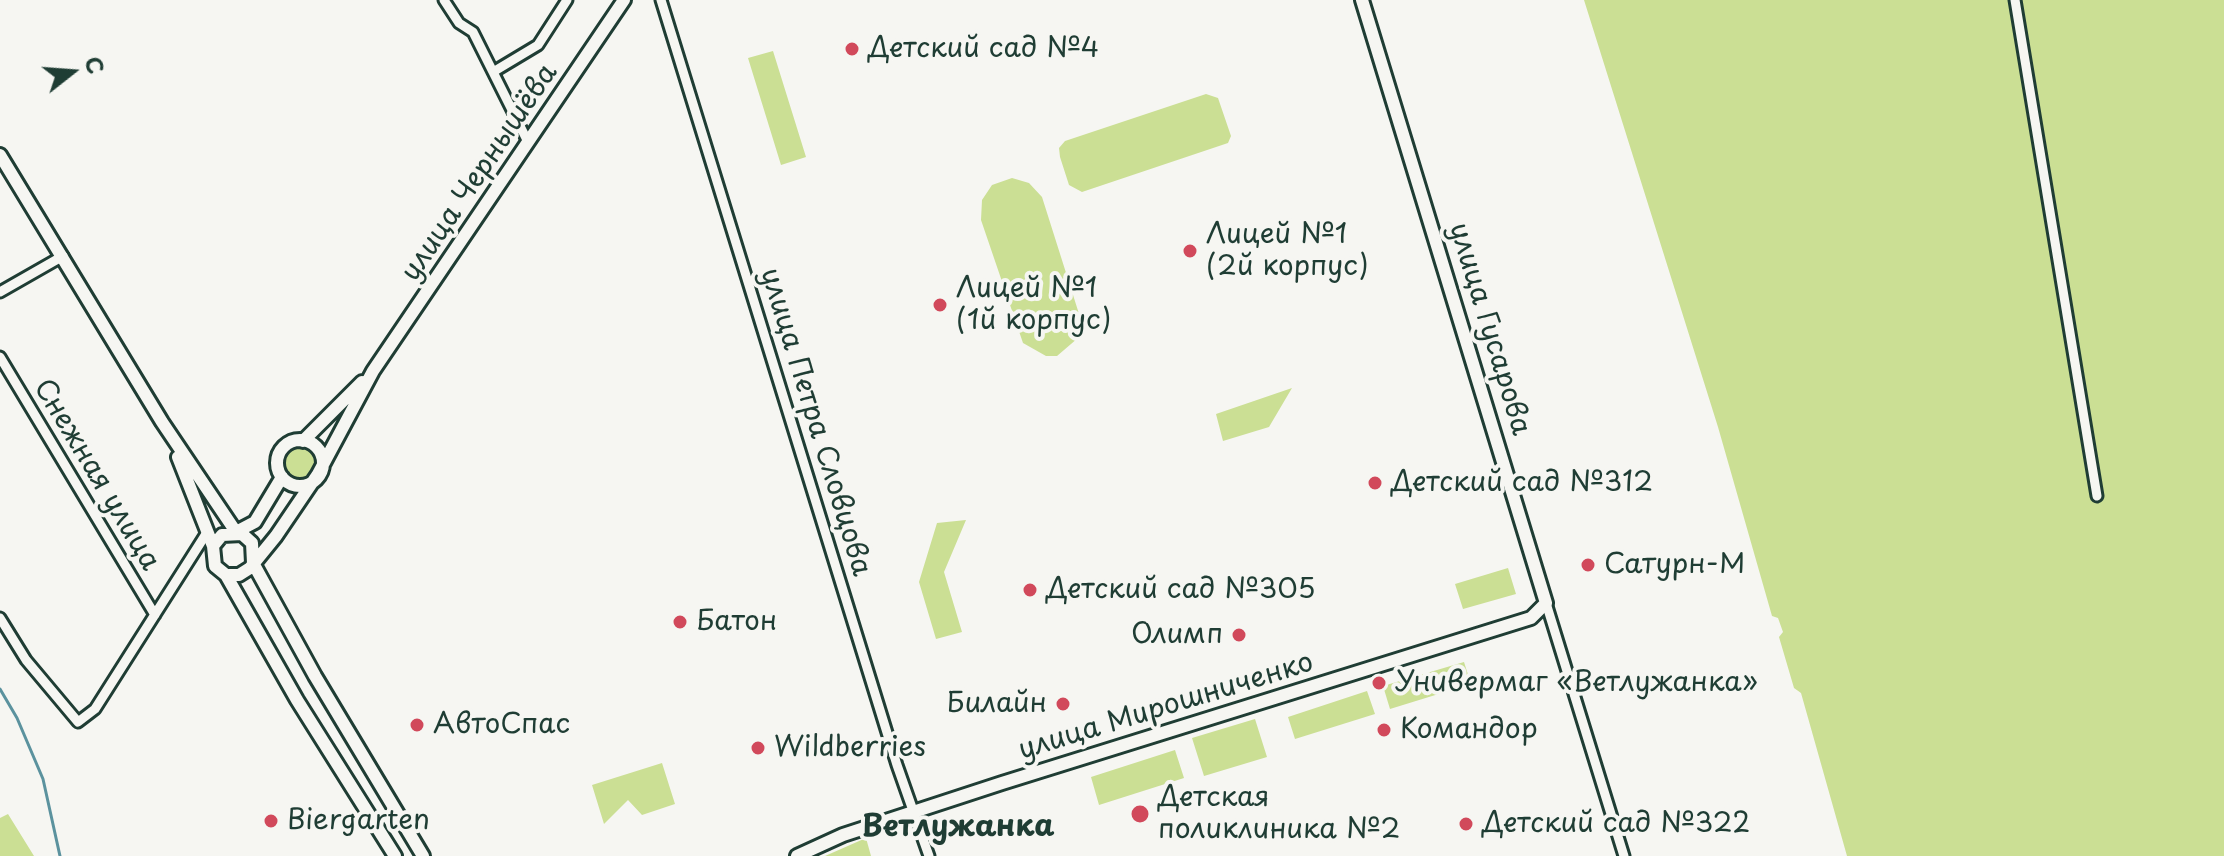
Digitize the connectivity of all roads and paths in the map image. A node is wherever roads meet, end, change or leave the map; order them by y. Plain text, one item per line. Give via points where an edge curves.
1 (444, 0) edge
2 (567, 0) edge
3 (624, 0) edge
4 (661, 0) edge
5 (1362, 0) edge
6 (2015, 0) edge
7 (493, 72) junction
8 (528, 142) junction
9 (0, 155) edge
10 (63, 256) junction
11 (0, 292) edge
12 (0, 357) edge
13 (373, 371) junction
14 (162, 422) junction
15 (303, 441) junction
16 (318, 474) junction
17 (282, 477) junction
18 (2097, 496) dead end
19 (236, 532) junction
20 (206, 534) junction
21 (213, 546) junction
22 (253, 563) junction
23 (226, 575) junction
24 (1546, 603) junction
25 (155, 615) junction
26 (0, 618) edge
27 (913, 812) junction
28 (395, 856) edge
29 (423, 856) edge
30 (797, 856) edge
31 (929, 856) edge
32 (1624, 856) edge

1 - 7 street via 459,23 473,32
2 - 7 street via 538,45
3 - 8 street, улица Чернышёва
4 - 27 street, улица Петра Словцова
5 - 24 street, улица Гусарова
6 - 18 street
7 - 8 street
8 - 13 street, улица Чернышёва
9 - 10 street
10 - 11 street
10 - 14 street
12 - 25 street, Снежная улица
13 - 15 street, улица Чернышёва
13 - 16 street, улица Чернышёва
14 - 19 street
14 - 20 street via 191,484
15 - 16 street via 322,455
15 - 17 street, улица Чернышёва via 292,441 280,451 277,466
16 - 17 street via 303,486
16 - 22 street, улица Чернышёва
17 - 19 street, улица Чернышёва via 255,522
19 - 21 street via 222,535
19 - 22 street via 252,543
20 - 21 street
20 - 25 street, Снежная улица
21 - 23 street via 212,560
22 - 23 street via 239,575
22 - 29 street
23 - 28 street
24 - 27 street, улица Мирошниченко via 1531,618
24 - 32 street, улица Гусарова
25 - 26 street, Снежная улица via 95,709 78,722 26,660
27 - 30 street, улица Мирошниченко
27 - 31 street, улица Петра Словцова

